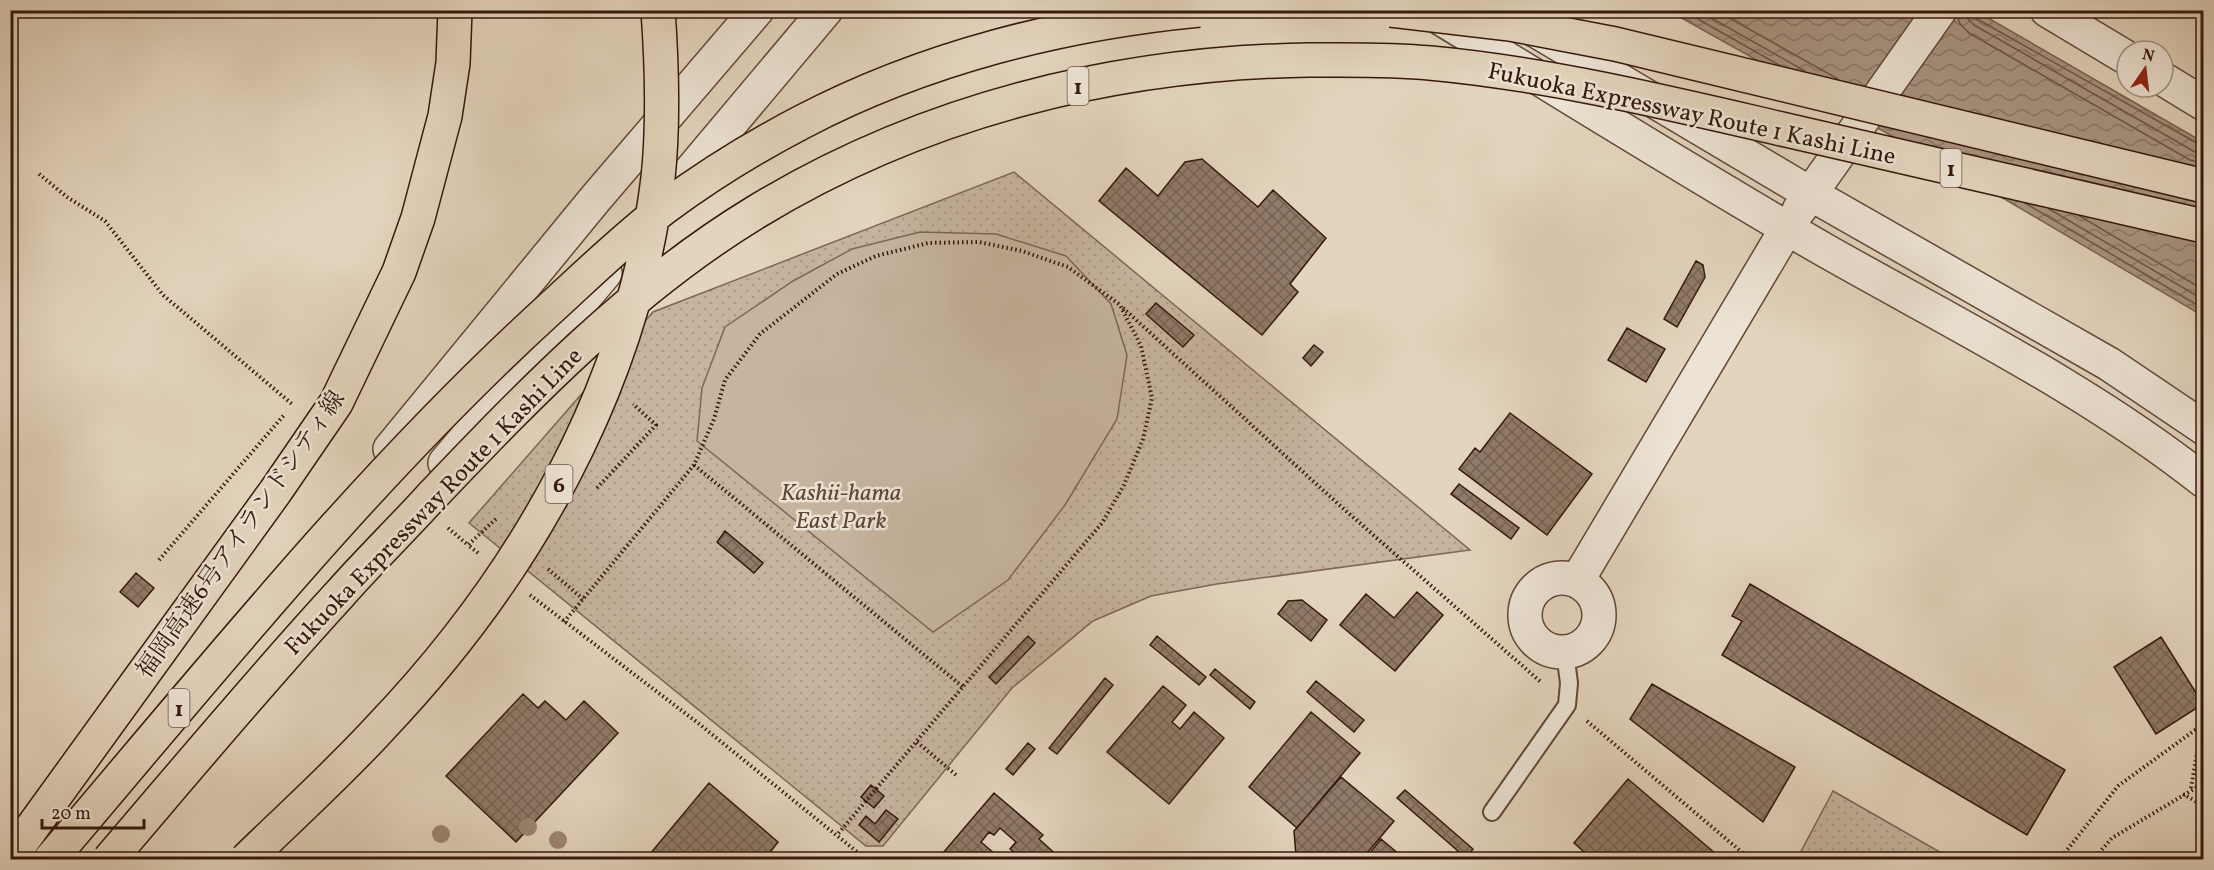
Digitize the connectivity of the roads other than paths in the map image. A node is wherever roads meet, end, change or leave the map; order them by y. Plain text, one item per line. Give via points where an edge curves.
1 (455, 10) edge
2 (658, 10) edge
3 (757, 10) edge
4 (826, 10) edge
5 (1199, 10) edge
6 (1391, 10) edge
7 (1428, 10) edge
8 (1502, 10) edge
9 (1940, 10) edge
10 (2047, 10) edge
11 (2115, 51) edge
12 (2175, 87) edge
13 (2204, 104) edge
14 (2204, 186) edge
15 (1809, 193) junction
16 (2199, 225) dead end
17 (1787, 228) junction
18 (2204, 428) edge
19 (2204, 481) edge
20 (1577, 581) junction
21 (1565, 652) junction
22 (1492, 812) dead end
23 (10, 858) edge
24 (50, 860) edge
25 (110, 860) edge
26 (246, 860) edge

1 - 23 highway, 福岡高速6号アイランドシティ線, bridge via 445,116 418,218 399,272 336,403
2 - 26 highway, 6, bridge via 662,110 658,178 643,260 606,386 574,458 527,540 464,632 381,728
3 - 24 street via 596,198
4 - 25 street
5 - 24 highway, Fukuoka Expressway Route 1 Kashi Line / 1, bridge via 1130,17 1034,37 869,89 734,161 663,209 508,346 390,465
6 - 14 highway, Fukuoka Expressway Route 1 Kashi Line / 1, bridge via 1510,24 1615,44
7 - 17 street
8 - 15 street
9 - 15 street
10 - 11 street
12 - 13 street
15 - 17 street
15 - 18 street via 2109,364
16 - 25 highway, Fukuoka Expressway Route 1 Kashi Line / 1, bridge via 1607,91 1507,72 1423,62 1239,62 1145,71 965,116 884,146 754,213 695,253 607,322 535,387 340,594
17 - 19 street via 2087,399 2160,446
17 - 20 street
20 - 21 street via 1590,591 1598,606 1598,622 1592,637 1580,648
20 - 21 street via 1555,578 1535,588 1524,609 1527,631 1543,648
21 - 22 lane via 1567,705

